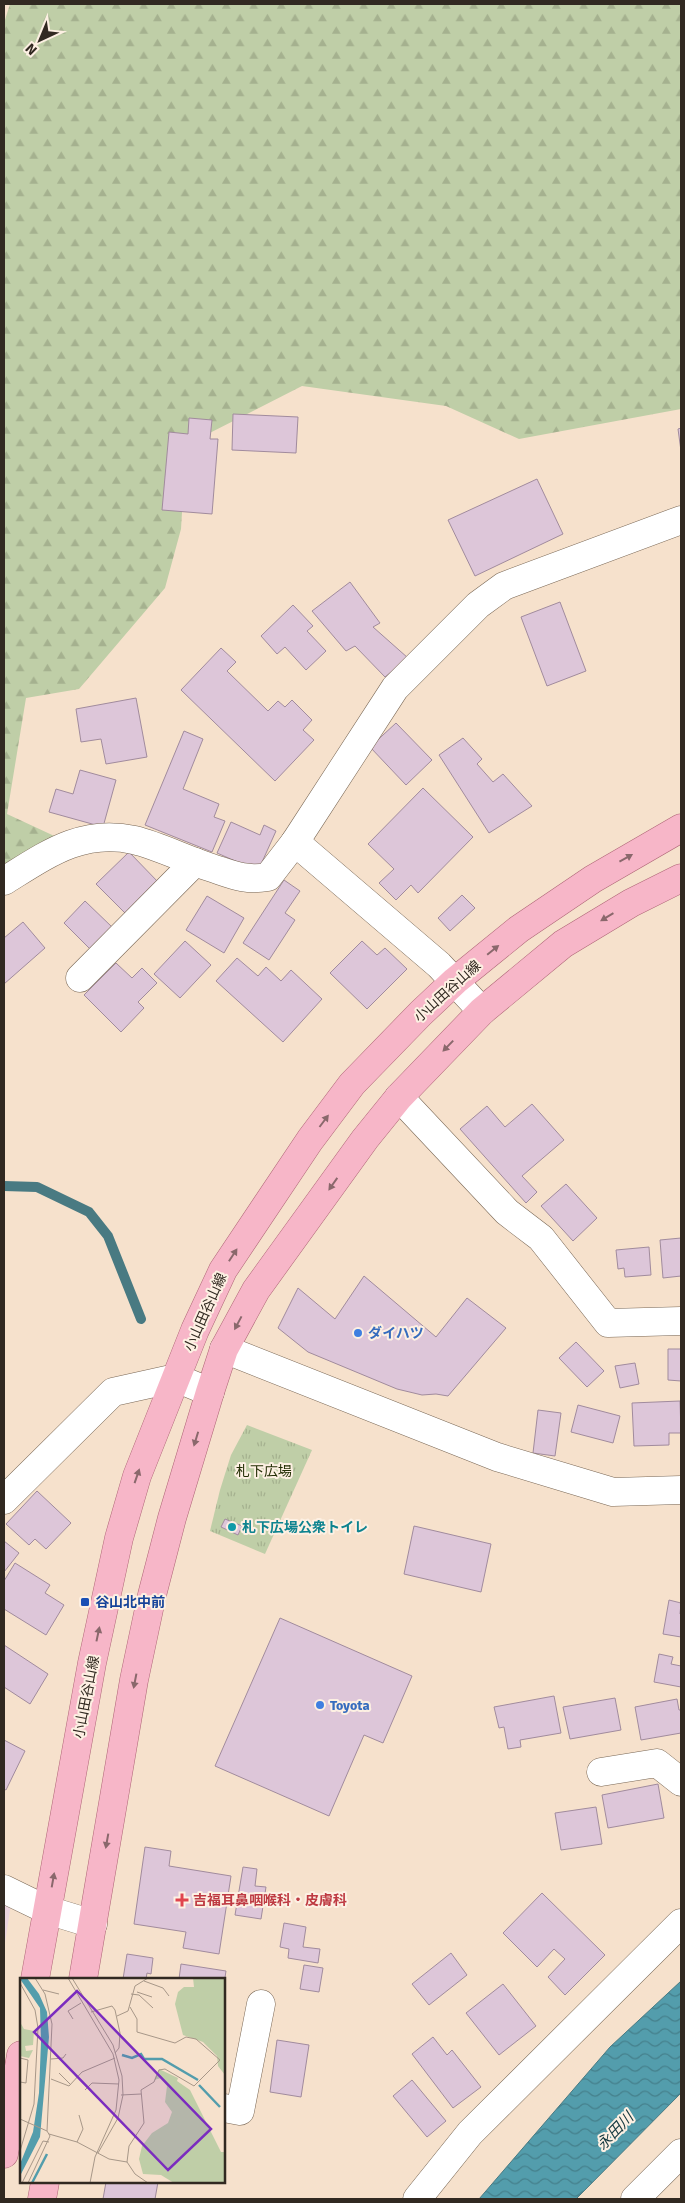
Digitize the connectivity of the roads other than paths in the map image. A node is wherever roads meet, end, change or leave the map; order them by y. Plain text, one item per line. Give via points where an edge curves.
1 (681, 520) edge
2 (681, 828) edge
3 (294, 842) junction
4 (195, 862) junction
5 (681, 878) edge
6 (4, 881) edge
7 (80, 978) dead end
8 (454, 981) junction
9 (482, 1011) junction
10 (399, 1097) junction
11 (681, 1321) edge
12 (224, 1349) junction
13 (176, 1378) junction
14 (210, 1392) junction
15 (681, 1490) edge
16 (4, 1500) edge
17 (601, 1772) dead end
18 (681, 1782) edge
19 (4, 1889) edge
20 (47, 1910) junction
21 (681, 1923) edge
22 (93, 1924) junction
23 (35, 1978) edge
24 (83, 1978) edge
25 (261, 2004) dead end
26 (20, 2061) edge
27 (225, 2108) edge
28 (681, 2153) edge
29 (4, 2154) edge
30 (46, 2183) edge
31 (42, 2199) edge
32 (417, 2199) edge
33 (635, 2199) edge

1 - 3 street via 504,586 478,605 395,688
8 -> 2 main road, 小山田谷山線 via 518,929 593,879
3 - 4 street via 268,877 250,880
3 - 8 street
4 - 6 street via 133,840 94,836 54,850
4 - 7 street
5 -> 9 main road via 631,903 563,944
8 - 9 street
13 -> 8 main road, 小山田谷山線 via 194,1330 223,1270 310,1140 352,1084
9 -> 10 main road
10 - 11 street via 507,1212 541,1238 608,1323
10 -> 12 main road via 256,1290
12 - 14 main road
12 - 15 street via 515,1462 613,1492
13 - 14 street
13 - 16 street via 113,1392
20 -> 13 main road, 小山田谷山線 via 92,1663 119,1538 137,1476
14 -> 22 main road via 152,1595 134,1680
17 - 18 street via 657,1763
19 - 20 street
20 - 22 street
20 - 23 main road, 小山田谷山線
21 - 32 street via 470,2133
22 - 24 main road
25 - 27 street via 240,2111
26 - 29 main road
28 - 33 street
30 - 31 main road

